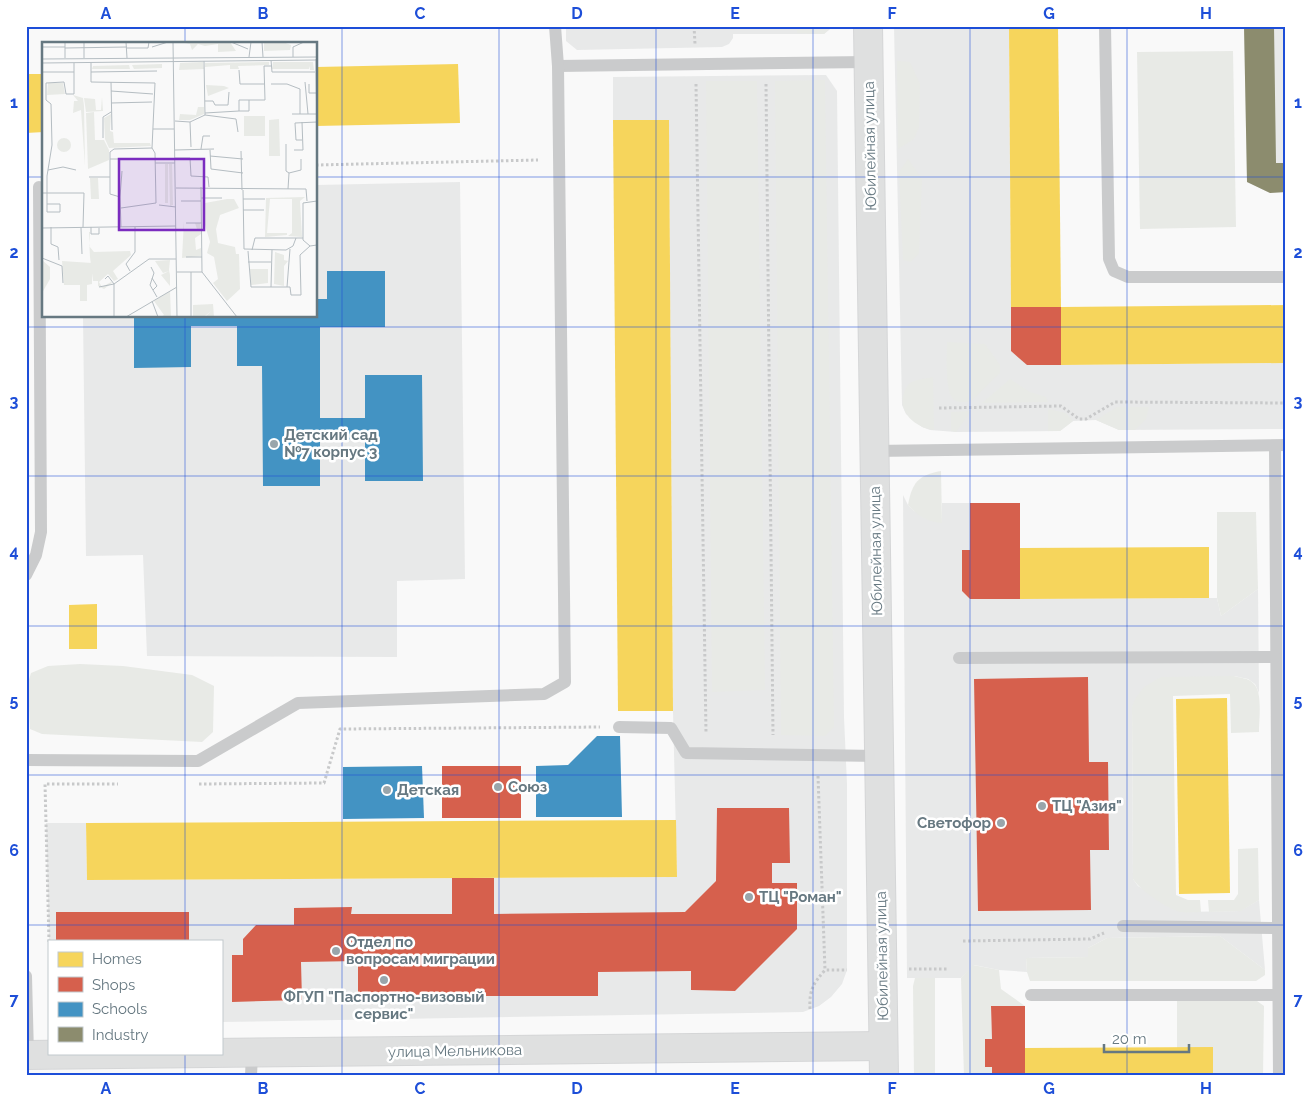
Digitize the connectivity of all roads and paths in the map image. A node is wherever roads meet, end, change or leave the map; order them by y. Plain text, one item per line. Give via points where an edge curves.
1 (555, 26) edge
2 (694, 26) edge
3 (868, 26) edge
4 (1105, 26) edge
5 (695, 47) dead end
6 (868, 62) junction
7 (766, 63) junction
8 (558, 66) junction
9 (696, 80) dead end
10 (558, 160) junction
11 (318, 165) edge
12 (39, 187) dead end
13 (1286, 277) edge
14 (1286, 403) edge
15 (939, 408) dead end
16 (1281, 446) edge
17 (874, 451) junction
18 (26, 575) edge
19 (1281, 608) edge
20 (1275, 657) junction
21 (959, 658) dead end
22 (619, 727) joint
23 (707, 753) junction
24 (773, 754) junction
25 (817, 755) junction
26 (879, 756) junction
27 (26, 760) edge
28 (125, 784) dead end
29 (195, 784) dead end
30 (1123, 926) joint
31 (1279, 928) junction
32 (49, 940) edge
33 (963, 941) dead end
34 (906, 969) dead end
35 (949, 969) dead end
36 (825, 970) junction
37 (848, 970) dead end
38 (26, 976) edge
39 (1031, 995) dead end
40 (1279, 995) junction
41 (810, 1010) dead end
42 (883, 1046) junction
43 (27, 1055) edge
44 (251, 1064) edge
45 (884, 1076) edge
46 (1279, 1076) edge

1 - 8 lane
2 - 5 path
3 - 6 main road, Юбилейная улица
4 - 13 lane via 1109,259 1114,270 1128,277
6 - 7 lane
6 - 17 main road, Юбилейная улица
7 - 8 lane
7 - 24 path
8 - 10 lane
9 - 23 path
10 - 11 path
10 - 27 lane via 564,682 544,694 298,703 198,761
12 - 18 lane via 41,532 36,555
14 - 15 path via 1115,402 1086,419 1079,419 1061,406
16 - 17 lane
16 - 19 lane
17 - 26 main road, Юбилейная улица
19 - 20 lane
20 - 21 lane
20 - 31 lane
22 - 23 lane via 671,728 686,753
22 - 29 path via 340,730 324,783
23 - 24 lane
24 - 25 lane
25 - 26 lane
25 - 36 path
26 - 42 main road, Юбилейная улица
28 - 32 path via 46,784
30 - 31 lane
30 - 33 path via 1090,939
31 - 40 lane
34 - 35 path
36 - 37 path
36 - 41 path via 813,984
38 - 43 lane
39 - 40 lane
40 - 46 lane
42 - 44 main road, улица Мельникова
42 - 45 main road, Юбилейная улица
43 - 44 main road, улица Мельникова

